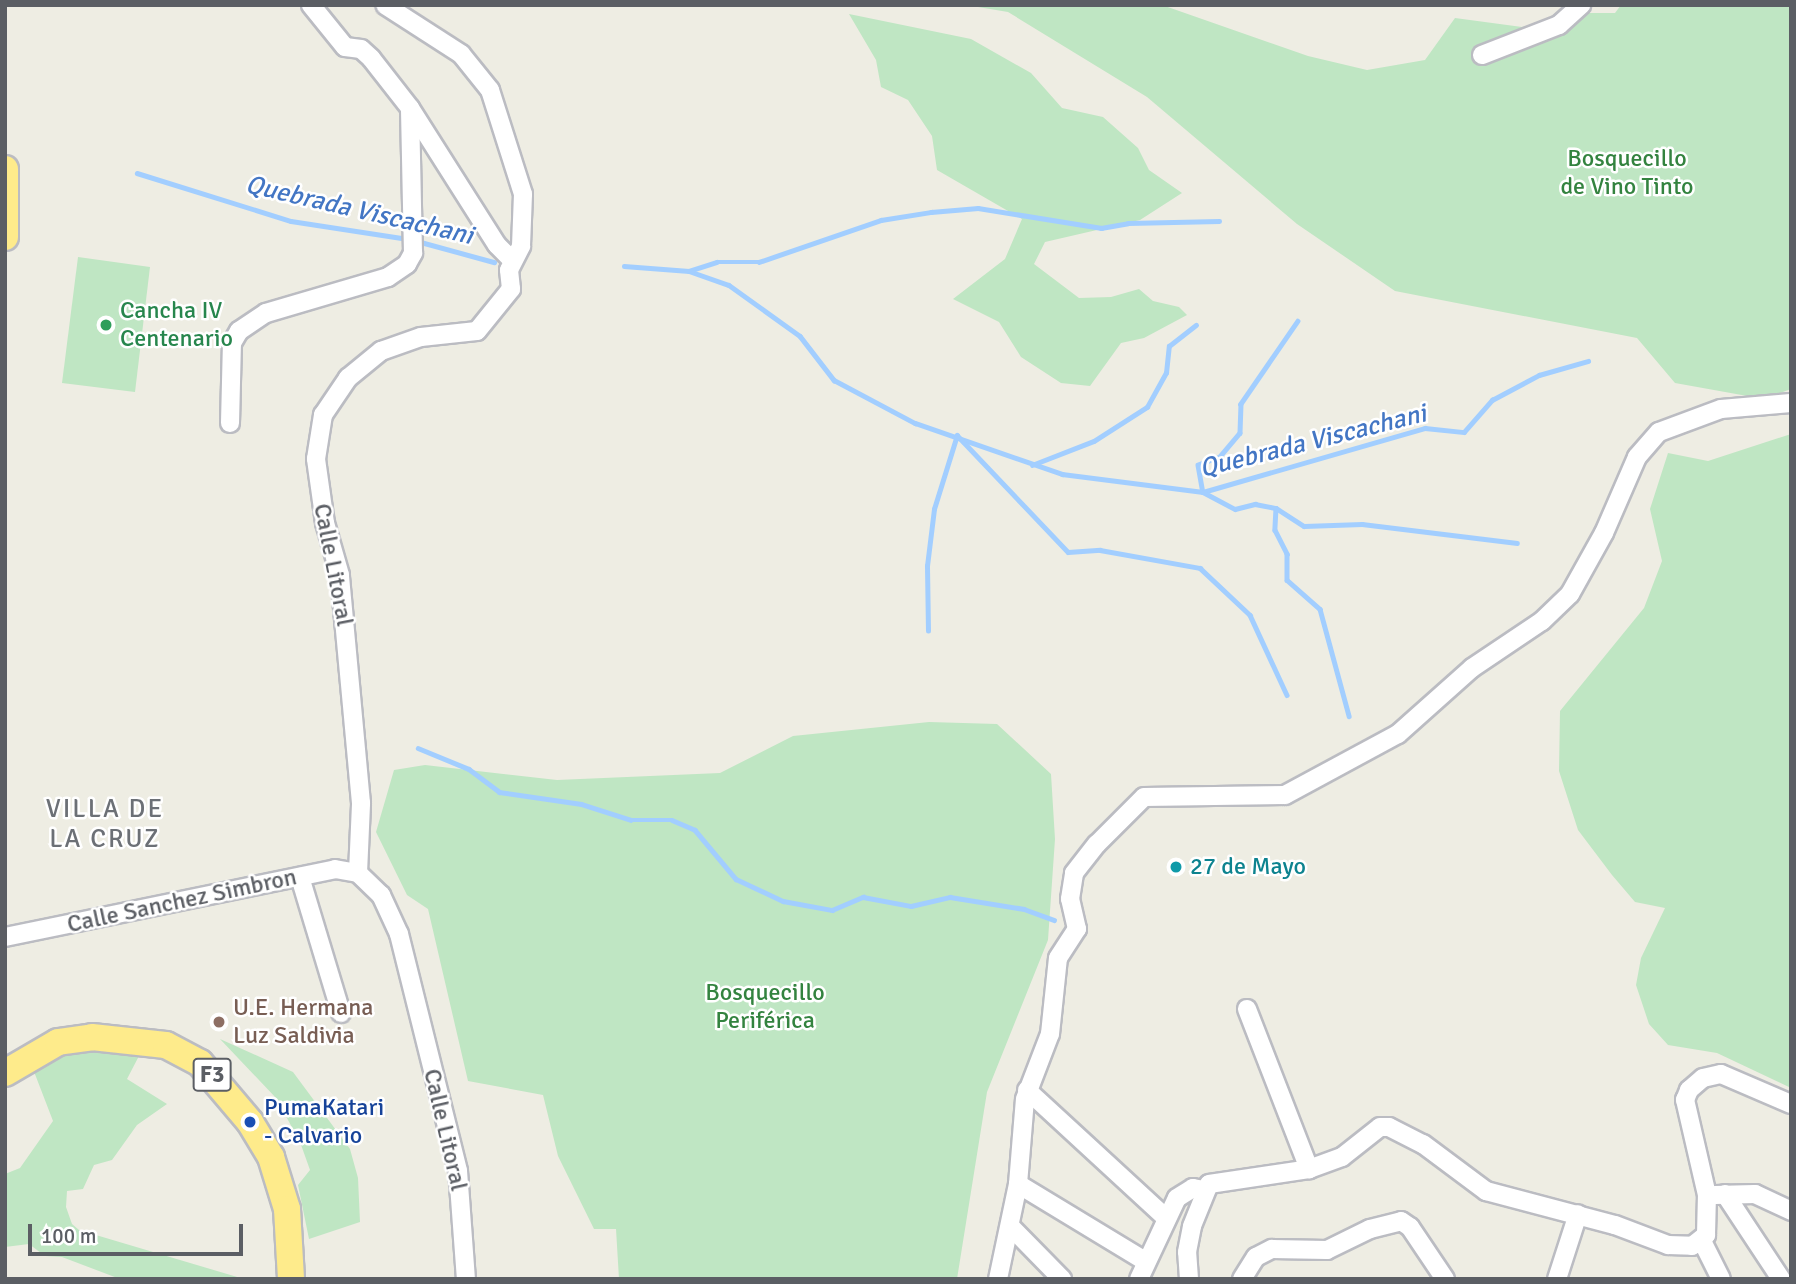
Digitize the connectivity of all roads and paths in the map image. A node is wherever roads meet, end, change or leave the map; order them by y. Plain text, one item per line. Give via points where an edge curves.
1 (311, 5) edge
2 (385, 5) edge
3 (1581, 5) edge
4 (1482, 55) dead end
5 (410, 108) junction
6 (5, 169) edge
7 (5, 237) edge
8 (512, 260) junction
9 (1791, 402) edge
10 (230, 423) dead end
11 (358, 873) junction
12 (300, 877) junction
13 (5, 937) edge
14 (1247, 1009) dead end
15 (341, 1013) dead end
16 (5, 1073) edge
17 (1027, 1090) junction
18 (1791, 1104) edge
19 (1309, 1169) junction
20 (1018, 1184) junction
21 (1203, 1190) junction
22 (1716, 1195) junction
23 (1791, 1212) edge
24 (1578, 1214) junction
25 (1165, 1217) junction
26 (1011, 1227) junction
27 (1702, 1241) junction
28 (1145, 1261) junction
29 (290, 1279) edge
30 (466, 1279) edge
31 (998, 1279) edge
32 (1062, 1279) edge
33 (1139, 1279) edge
34 (1189, 1279) edge
35 (1242, 1279) edge
36 (1445, 1279) edge
37 (1557, 1279) edge
38 (1721, 1279) edge
39 (1781, 1279) edge

1 - 5 street via 345,47 360,49 371,58
2 - 8 street, Calle Litoral via 461,54 489,90 523,194 521,246
3 - 4 street via 1559,24
5 - 8 street via 497,245
5 - 10 street via 411,258 388,277 274,310 239,331 232,343
6 - 7 highway
8 - 11 street, Calle Litoral via 511,289 477,331 421,337 381,351 348,377 323,415 316,459 325,523 340,575 361,803
9 - 17 street via 1721,409 1659,432 1637,457 1604,533 1564,601 1521,637 1472,668 1398,734 1285,795 1144,797 1074,873 1070,899 1077,929 1058,958 1050,1034
11 - 12 street, Calle Sanchez Simbron via 335,869
11 - 30 street, Calle Litoral via 381,895 399,934 458,1171
12 - 13 street, Calle Sanchez Simbron
12 - 15 street
14 - 19 street
16 - 29 highway, F3 via 58,1042 92,1037 166,1045 200,1063 250,1122 271,1157 289,1221
17 - 20 street
17 - 25 street
18 - 22 street via 1721,1074 1694,1083 1685,1100
19 - 21 street via 1226,1178
19 - 24 street via 1342,1157 1370,1132 1389,1127 1423,1144 1486,1191
20 - 26 street
20 - 28 street
21 - 25 street via 1183,1192
21 - 34 street via 1187,1252
22 - 23 street via 1755,1194
22 - 27 street
22 - 39 street
24 - 27 street via 1681,1248
24 - 37 street
25 - 28 street
26 - 31 street
26 - 32 street
27 - 38 street
28 - 33 street
35 - 36 street via 1256,1257 1272,1249 1327,1250 1370,1229 1401,1221 1410,1227

